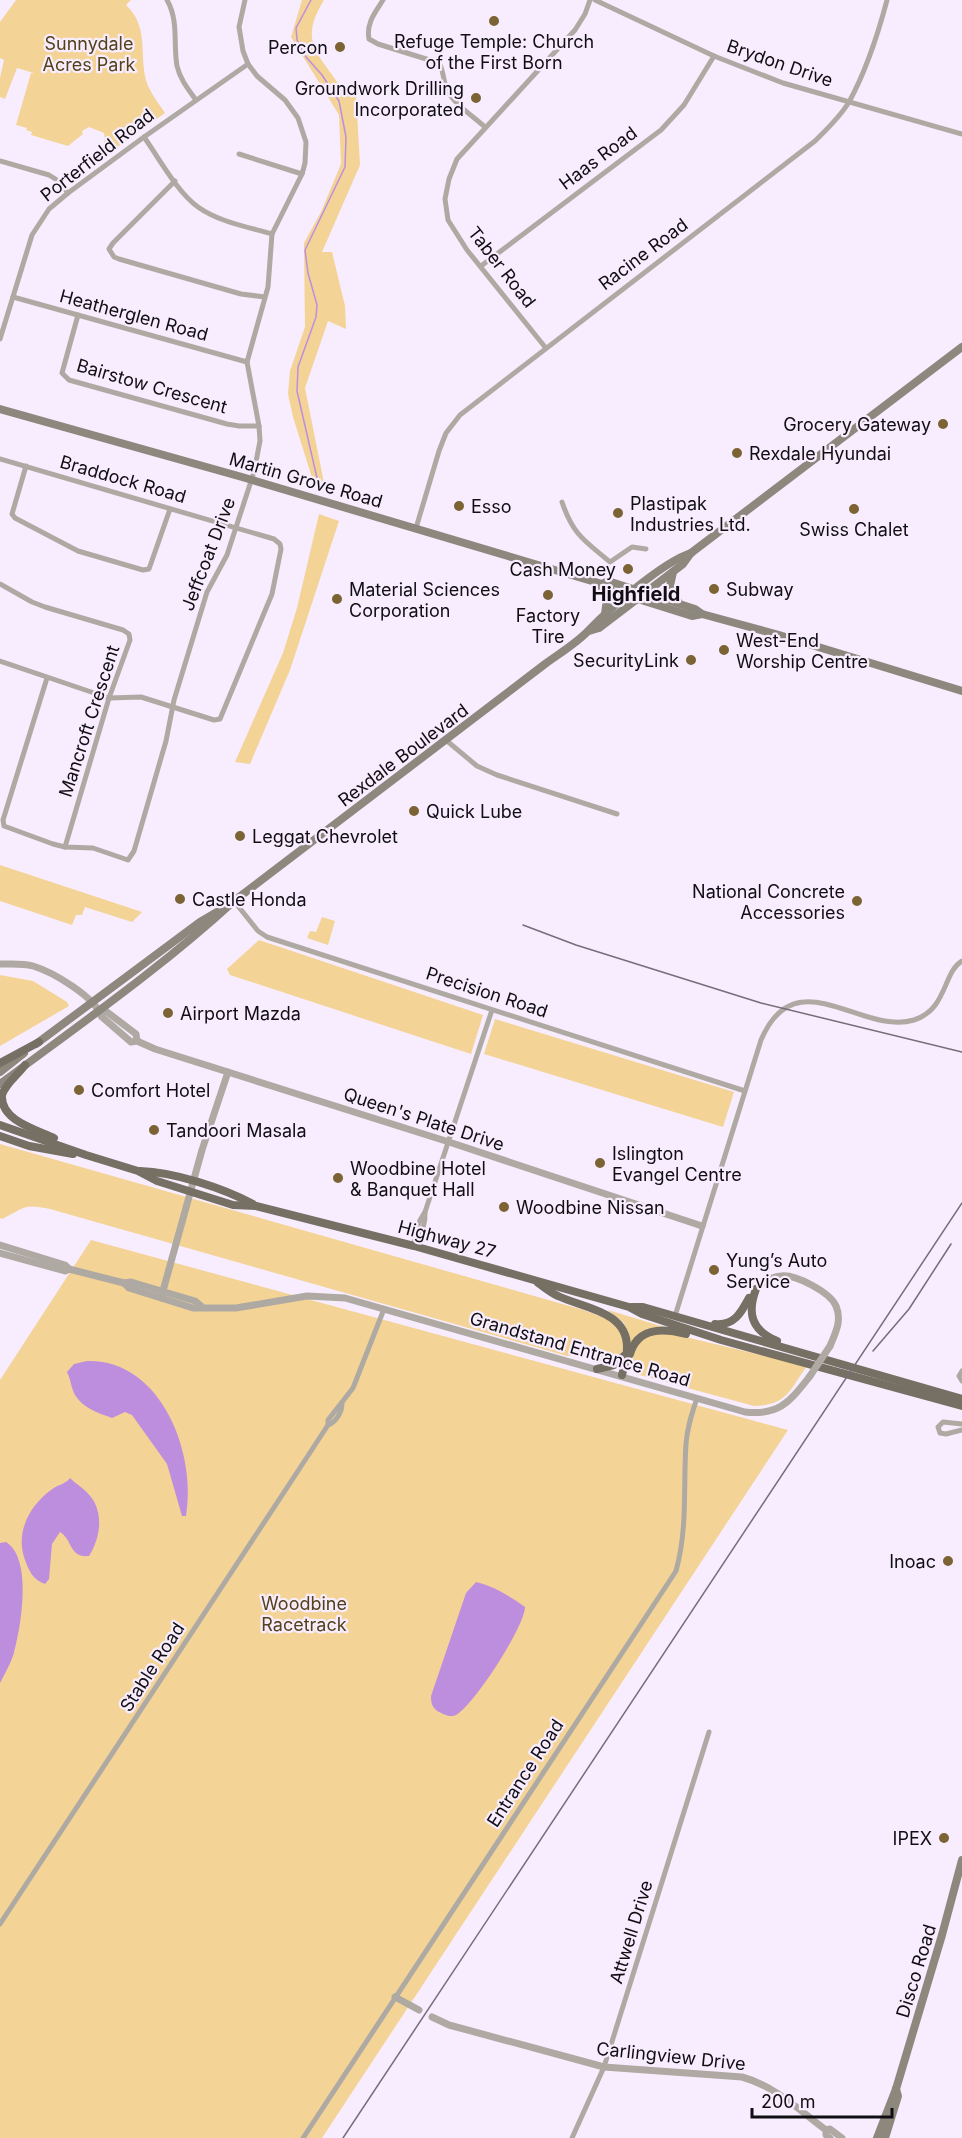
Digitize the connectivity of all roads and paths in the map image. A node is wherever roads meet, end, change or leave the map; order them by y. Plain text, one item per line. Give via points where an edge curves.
1 (166, 0) edge
2 (245, 0) edge
3 (383, 0) edge
4 (590, 0) edge
5 (595, 0) edge
6 (887, 0) edge
7 (714, 56) junction
8 (248, 64) junction
9 (196, 100) junction
10 (848, 102) junction
11 (485, 127) junction
12 (962, 134) edge
13 (144, 137) junction
14 (239, 154) dead end
15 (0, 161) edge
16 (302, 174) junction
17 (175, 181) junction
18 (68, 193) junction
19 (272, 234) junction
20 (481, 266) junction
21 (13, 297) junction
22 (265, 297) junction
23 (78, 315) junction
24 (0, 339) edge
25 (546, 347) junction
26 (962, 347) edge
27 (247, 362) junction
28 (0, 409) edge
29 (259, 426) junction
30 (0, 459) edge
31 (26, 466) junction
32 (251, 480) junction
33 (562, 502) dead end
34 (170, 509) junction
35 (237, 528) junction
36 (417, 528) junction
37 (646, 549) dead end
38 (691, 553) junction
39 (673, 572) junction
40 (0, 584) edge
41 (600, 584) junction
42 (635, 589) junction
43 (644, 592) junction
44 (627, 596) junction
45 (636, 599) junction
46 (679, 603) junction
47 (605, 614) junction
48 (702, 614) junction
49 (588, 631) junction
50 (0, 661) edge
51 (48, 678) junction
52 (962, 691) edge
53 (109, 698) junction
54 (174, 707) junction
55 (447, 741) junction
56 (617, 814) dead end
57 (66, 847) junction
58 (234, 902) junction
59 (962, 962) edge
60 (0, 964) edge
61 (92, 1002) junction
62 (99, 1010) junction
63 (492, 1010) junction
64 (39, 1042) junction
65 (0, 1063) edge
66 (25, 1065) junction
67 (0, 1072) edge
68 (228, 1072) junction
69 (0, 1084) edge
70 (745, 1091) junction
71 (0, 1125) edge
72 (0, 1136) edge
73 (449, 1142) junction
74 (69, 1148) junction
75 (86, 1155) junction
76 (138, 1171) junction
77 (194, 1182) junction
78 (191, 1192) junction
79 (256, 1206) junction
80 (702, 1226) junction
81 (0, 1245) edge
82 (414, 1246) junction
83 (0, 1252) edge
84 (69, 1269) junction
85 (533, 1280) junction
86 (756, 1288) junction
87 (162, 1295) junction
88 (629, 1306) junction
89 (384, 1309) junction
90 (675, 1316) junction
91 (687, 1319) junction
92 (721, 1340) junction
93 (627, 1354) junction
94 (808, 1354) junction
95 (597, 1369) junction
96 (962, 1371) edge
97 (622, 1376) junction
98 (962, 1380) edge
99 (697, 1398) junction
100 (962, 1399) edge
101 (962, 1406) edge
102 (962, 1424) edge
103 (962, 1430) edge
104 (709, 1732) dead end
105 (962, 1860) edge
106 (0, 1924) edge
107 (395, 1997) junction
108 (419, 2010) dead end
109 (432, 2017) dead end
110 (604, 2067) junction
111 (896, 2089) junction
112 (826, 2130) junction
113 (303, 2138) edge
114 (572, 2138) edge
115 (830, 2138) edge
116 (842, 2138) edge
117 (877, 2138) edge
118 (885, 2138) edge

1 - 9 street via 175,19 177,65
2 - 8 street, Jeffcoat Drive via 239,33
3 - 11 street via 368,28 369,39 439,63 451,97
4 - 11 street, Taber Road via 575,30
5 - 7 street, Brydon Drive
6 - 10 street, Racine Road via 872,48
7 - 10 street, Brydon Drive via 783,84
7 - 20 street, Haas Road via 684,105 661,130
8 - 9 street, Porterfield Road
8 - 16 street, Jeffcoat Drive via 298,118 306,142
9 - 13 street, Porterfield Road
10 - 12 street, Brydon Drive
10 - 25 street, Racine Road via 815,141
11 - 20 street, Taber Road via 457,159 445,199 452,228
13 - 17 street
13 - 18 street, Porterfield Road
14 - 16 street
15 - 18 street via 49,175
16 - 19 street, Jeffcoat Drive
17 - 19 street via 191,202 210,215
17 - 22 street via 113,243 110,253 119,259 230,291
18 - 21 street, Porterfield Road via 36,226
19 - 22 street, Jeffcoat Drive
20 - 25 street, Taber Road
21 - 23 street, Heatherglen Road
21 - 24 street, Porterfield Road
22 - 27 street, Jeffcoat Drive
23 - 27 street, Heatherglen Road
23 - 29 street, Bairstow Crescent via 62,373 69,380 227,424
25 - 36 street, Racine Road via 459,415 446,433
26 - 38 main road, Rexdale Boulevard
27 - 29 street, Jeffcoat Drive
28 - 32 main road, Martin Grove Road
29 - 32 street, Jeffcoat Drive via 260,441
30 - 31 street, Braddock Road
31 - 34 street, Braddock Road
31 - 34 street via 12,513 15,518 78,551 149,569
32 - 35 street, Jeffcoat Drive
32 - 36 main road, Martin Grove Road
33 - 37 street via 569,523 610,562 632,547
34 - 35 street, Braddock Road
35 - 54 street, Jeffcoat Drive via 207,592
35 - 54 street, Braddock Road via 280,544 272,594 220,719
36 - 41 main road, Martin Grove Road
38 - 39 main road, Rexdale Boulevard
38 - 42 main road, Rexdale Boulevard via 679,557
39 - 43 main road, Rexdale Boulevard
39 - 46 main road via 670,586
40 - 53 street, Mancroft Crescent via 39,605 129,634
41 - 42 main road, Martin Grove Road via 608,581
41 - 44 main road, Martin Grove Road
41 - 47 main road via 607,599
42 - 43 main road, Martin Grove Road
42 - 44 main road, Rexdale Boulevard
43 - 45 main road, Rexdale Boulevard
43 - 46 main road, Martin Grove Road
44 - 45 main road, Martin Grove Road
44 - 47 main road, Rexdale Boulevard
45 - 48 main road, Martin Grove Road via 692,616
45 - 49 main road, Rexdale Boulevard via 599,628
46 - 48 main road, Martin Grove Road
47 - 49 main road, Rexdale Boulevard
48 - 52 main road, Martin Grove Road
49 - 55 main road, Rexdale Boulevard
50 - 51 street
51 - 53 street
51 - 57 street, Jeffcoat Drive via 3,820 6,828
53 - 54 street via 141,697
53 - 57 street, Mancroft Crescent
54 - 57 street, Jeffcoat Drive via 132,857 128,860 93,848
55 - 56 street via 477,766 497,775
55 - 58 main road, Rexdale Boulevard
58 - 61 main road, Rexdale Boulevard via 200,922
58 - 62 main road, Rexdale Boulevard
58 - 63 street, Precision Road via 267,937
59 - 70 street via 931,1010 915,1020 884,1020 814,1001 796,1003 777,1014 765,1029
60 - 61 street, Queen's Plate Drive via 34,966
61 - 62 street, Queen's Plate Drive
61 - 64 main road, Rexdale Boulevard
62 - 66 main road, Rexdale Boulevard
62 - 68 street, Queen's Plate Drive via 101,1017 131,1042
63 - 70 street, Precision Road
63 - 73 street
64 - 65 main road
64 - 67 main road, Rexdale Boulevard
66 - 69 main road, Rexdale Boulevard
66 - 74 main road via 2,1094 4,1114
68 - 73 street, Queen's Plate Drive
68 - 77 street
70 - 80 street
71 - 74 main road, Highway 27
72 - 75 main road, Highway 27 via 29,1146
73 - 80 street, Queen's Plate Drive
73 - 82 street
74 - 75 main road, Highway 27
75 - 76 main road, Highway 27
76 - 77 main road, Highway 27 via 160,1172
76 - 78 main road, Highway 27
77 - 78 street
77 - 79 main road, Highway 27 via 236,1195
78 - 79 main road, Highway 27 via 233,1205
78 - 87 street
79 - 82 main road, Highway 27
80 - 90 street
81 - 84 street
82 - 85 main road, Highway 27
83 - 84 street via 65,1272
84 - 87 street, Grandstand Entrance Road
85 - 88 main road, Highway 27
85 - 93 main road via 556,1296 612,1317 624,1330
86 - 91 main road via 738,1318 728,1324
86 - 94 main road via 750,1307 761,1332
86 - 99 street, Grandstand Entrance Road, bridge via 783,1276 828,1294 835,1303 839,1322 830,1346 786,1405 775,1410 745,1412
87 - 89 street, Grandstand Entrance Road via 193,1308 236,1308 293,1297 323,1296
88 - 90 main road, Highway 27
88 - 92 main road, Highway 27
89 - 95 street, Grandstand Entrance Road
89 - 106 street, Stable Road via 353,1388 333,1412
90 - 91 main road, Highway 27
91 - 94 main road, Highway 27
92 - 93 main road via 650,1331 635,1341
92 - 101 main road, Highway 27
93 - 95 main road via 618,1363
93 - 97 main road
94 - 100 main road, Highway 27
95 - 97 street, Grandstand Entrance Road
96 - 98 street
97 - 99 street, Grandstand Entrance Road
99 - 107 street, Entrance Road via 686,1443 686,1510 676,1570
102 - 103 street via 943,1422 938,1427 943,1434
104 - 110 street, Attwell Drive
105 - 111 main road, Disco Road
107 - 108 street
107 - 113 street, Entrance Road
109 - 110 street, Carlingview Drive
110 - 112 street, Carlingview Drive via 754,2080 778,2093
110 - 114 street, Attwell Drive
111 - 117 main road, Disco Road
111 - 118 main road, Disco Road via 898,2096
112 - 115 street, Carlingview Drive
112 - 116 street, Carlingview Drive

